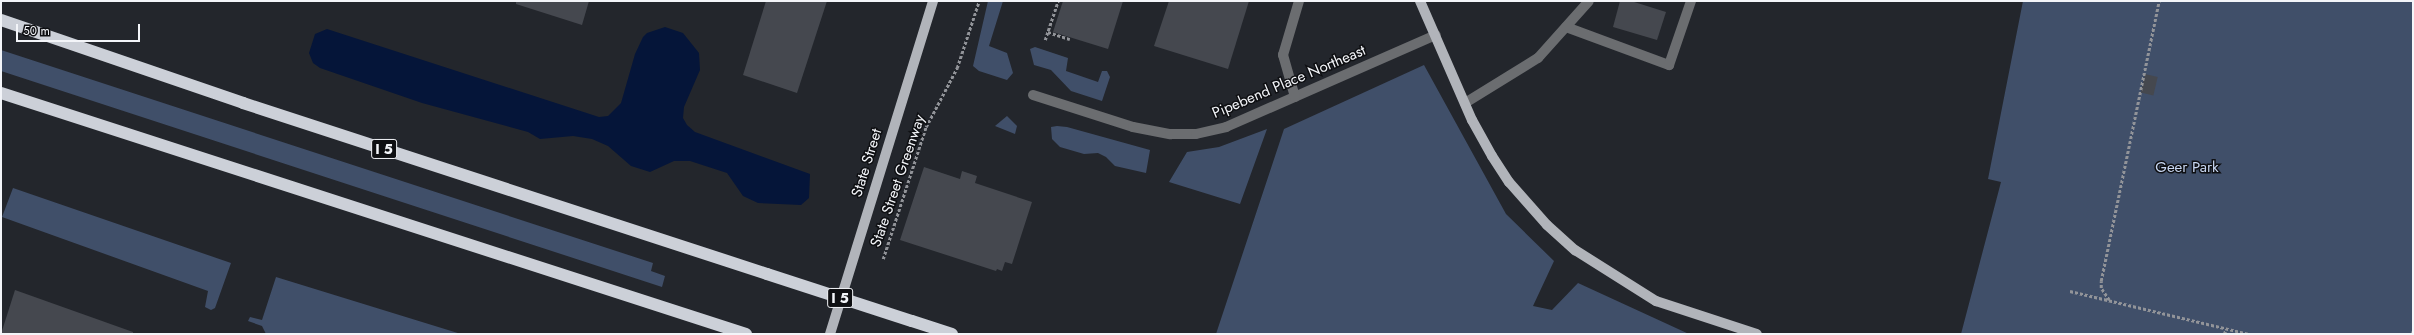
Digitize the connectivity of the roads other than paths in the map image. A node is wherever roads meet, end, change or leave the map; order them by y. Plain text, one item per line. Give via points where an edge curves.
1 (933, 1) edge
2 (1299, 1) edge
3 (1420, 1) edge
4 (1589, 1) edge
5 (1691, 1) edge
6 (1, 20) edge
7 (1566, 27) junction
8 (1436, 35) junction
9 (1, 93) edge
10 (1033, 95) dead end
11 (1295, 97) junction
12 (1465, 103) junction
13 (746, 334) edge
14 (830, 334) edge
15 (952, 334) edge
16 (1757, 334) edge

1 - 14 main road, State Street
2 - 11 street via 1283,55
3 - 8 main road
4 - 7 street
5 - 7 street via 1669,65
6 - 15 highway, I 5, bridge via 243,103
7 - 12 street via 1538,58
8 - 11 street, Pipebend Place Northeast
8 - 12 main road
9 - 13 highway
10 - 11 street, Pipebend Place Northeast via 1133,127 1170,134 1196,134 1226,128
12 - 16 main road via 1492,156 1509,182 1547,225 1574,250 1656,300

